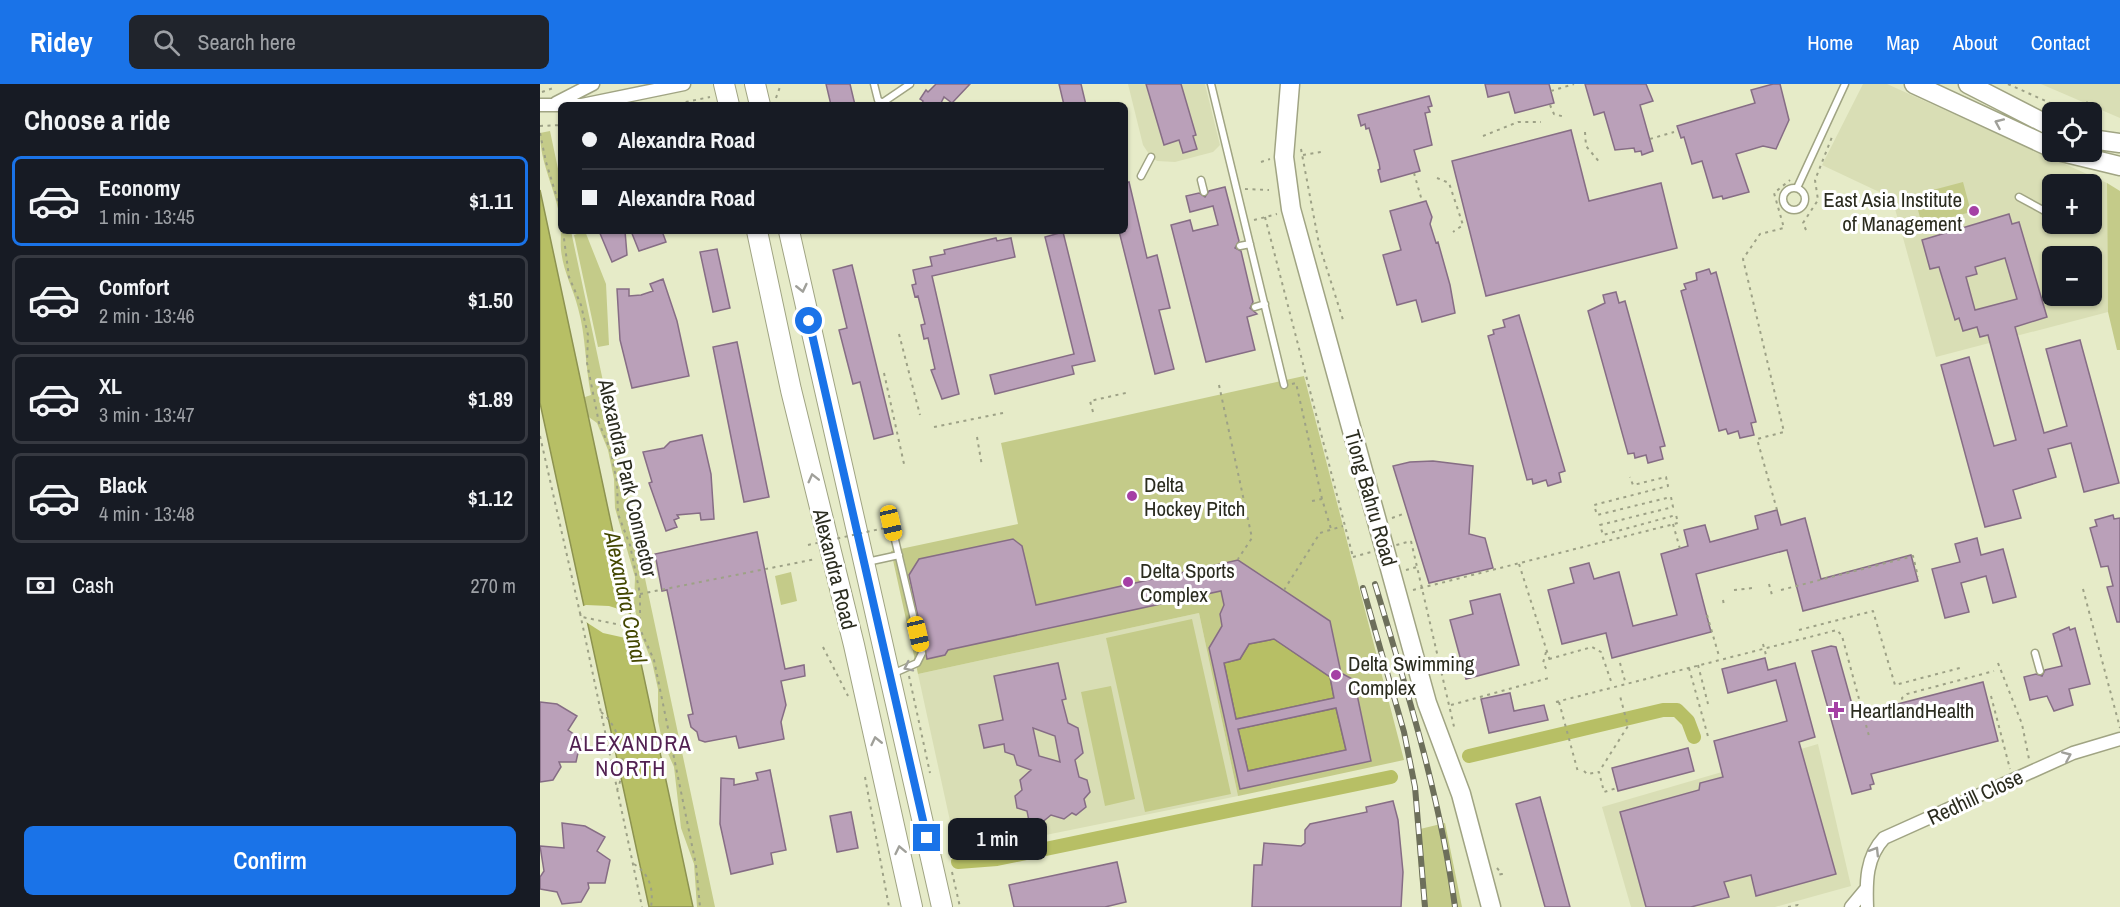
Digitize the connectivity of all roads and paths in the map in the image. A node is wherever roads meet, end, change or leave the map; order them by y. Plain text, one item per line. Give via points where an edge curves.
1 (593, 84) edge
2 (684, 84) edge
3 (724, 84) edge
4 (755, 84) edge
5 (771, 84) edge
6 (782, 84) edge
7 (874, 84) edge
8 (910, 84) edge
9 (1212, 84) edge
10 (1574, 84) edge
11 (1845, 84) edge
12 (1914, 84) edge
13 (1968, 84) edge
14 (2008, 84) edge
15 (558, 87) dead end
16 (1289, 87) edge
17 (779, 89) junction
18 (1551, 91) dead end
19 (540, 92) edge
20 (597, 102) edge
21 (686, 102) edge
22 (704, 102) edge
23 (728, 102) edge
24 (759, 102) edge
25 (777, 102) edge
26 (880, 102) edge
27 (885, 102) edge
28 (2048, 102) edge
29 (556, 103) joint
30 (540, 105) edge
31 (1550, 105) dead end
32 (1565, 117) dead end
33 (1541, 122) dead end
34 (2042, 122) edge
35 (558, 125) edge
36 (540, 126) edge
37 (1585, 132) dead end
38 (1674, 132) dead end
39 (540, 133) edge
40 (1834, 134) dead end
41 (1483, 136) dead end
42 (1650, 139) dead end
43 (2102, 141) edge
44 (2042, 142) edge
45 (2120, 143) edge
46 (1301, 146) dead end
47 (1321, 152) dead end
48 (1302, 155) junction
49 (1151, 157) dead end
50 (1268, 160) dead end
51 (1261, 162) dead end
52 (2102, 162) edge
53 (1601, 164) dead end
54 (2120, 166) edge
55 (1414, 173) dead end
56 (1141, 176) dead end
57 (1437, 178) dead end
58 (1201, 180) dead end
59 (1236, 188) junction
60 (1797, 188) dead end
61 (1269, 190) dead end
62 (1204, 192) dead end
63 (2019, 197) dead end
64 (558, 201) edge
65 (1422, 201) dead end
66 (1778, 202) dead end
67 (2042, 209) edge
68 (1285, 212) dead end
69 (1265, 217) junction
70 (1252, 221) dead end
71 (1806, 230) dead end
72 (1453, 232) dead end
73 (563, 234) edge
74 (758, 234) edge
75 (790, 234) edge
76 (1250, 244) junction
77 (1240, 246) dead end
78 (1265, 304) junction
79 (1255, 306) dead end
80 (1344, 323) dead end
81 (899, 334) dead end
82 (884, 373) dead end
83 (1219, 385) dead end
84 (1284, 386) joint
85 (1130, 392) dead end
86 (1003, 412) dead end
87 (1093, 412) dead end
88 (920, 415) dead end
89 (934, 427) dead end
90 (540, 436) edge
91 (977, 437) dead end
92 (904, 464) dead end
93 (982, 466) dead end
94 (1630, 477) dead end
95 (1322, 499) junction
96 (1312, 501) dead end
97 (1777, 510) dead end
98 (1673, 524) junction
99 (890, 525) joint
100 (1343, 526) junction
101 (1331, 530) junction
102 (808, 545) dead end
103 (1680, 549) dead end
104 (899, 555) junction
105 (819, 558) dead end
106 (1238, 560) dead end
107 (864, 562) junction
108 (1519, 564) junction
109 (1918, 577) dead end
110 (1769, 585) dead end
111 (1423, 587) junction
112 (1753, 588) dead end
113 (2083, 589) dead end
114 (1284, 590) dead end
115 (1734, 590) dead end
116 (1781, 590) dead end
117 (639, 594) junction
118 (1398, 594) junction
119 (1772, 595) dead end
120 (1723, 600) dead end
121 (1724, 605) dead end
122 (580, 613) junction
123 (1707, 615) dead end
124 (1857, 615) junction
125 (1715, 620) dead end
126 (1709, 621) junction
127 (1857, 621) dead end
128 (640, 630) junction
129 (1799, 630) dead end
130 (1764, 646) junction
131 (823, 647) dead end
132 (1546, 650) junction
133 (2036, 653) dead end
134 (1766, 655) dead end
135 (1719, 656) dead end
136 (1549, 659) junction
137 (1620, 663) dead end
138 (1998, 663) dead end
139 (1551, 664) dead end
140 (1698, 665) junction
141 (908, 667) junction
142 (1689, 668) junction
143 (1960, 668) dead end
144 (1994, 671) dead end
145 (2040, 671) dead end
146 (1548, 672) dead end
147 (889, 675) junction
148 (1549, 678) dead end
149 (1625, 681) dead end
150 (1612, 684) dead end
151 (1620, 696) dead end
152 (1991, 696) dead end
153 (852, 704) dead end
154 (1708, 704) dead end
155 (1449, 705) junction
156 (1903, 707) dead end
157 (601, 712) junction
158 (2120, 728) edge
159 (1869, 736) dead end
160 (1457, 738) dead end
161 (2120, 739) edge
162 (1709, 740) dead end
163 (2030, 762) dead end
164 (1602, 767) dead end
165 (864, 769) dead end
166 (1584, 771) dead end
167 (2010, 771) dead end
168 (1578, 772) dead end
169 (931, 781) dead end
170 (1617, 788) dead end
171 (617, 790) junction
172 (632, 863) junction
173 (1493, 869) dead end
174 (1502, 874) dead end
175 (1866, 889) junction
176 (940, 902) edge
177 (911, 904) edge
178 (1799, 906) edge
179 (642, 907) edge
180 (651, 907) edge
181 (700, 907) edge
182 (889, 907) edge
183 (1491, 907) edge
184 (1788, 907) edge
185 (1851, 907) edge
186 (1867, 907) edge

1 - 29 street
2 - 20 street
3 - 23 main road
4 - 24 main road
5 - 17 path
6 - 17 path
7 - 26 lane
8 - 27 lane
9 - 59 lane
10 - 18 path
11 - 60 lane
44 -> 12 main road
13 - 34 main road
14 - 28 path
15 - 19 path
16 - 118 main road, Tiong Bahru Road via 1284,157 1292,209
17 - 25 path
21 - 22 path via 705,98
29 - 30 street
31 - 32 path via 1554,114
33 - 41 path via 1518,122
35 - 36 path
37 - 53 path via 1586,146
38 - 42 path
39 - 64 path
40 - 71 path via 1817,174 1818,200 1803,223
43 - 45 main road
46 - 48 path
47 - 48 path
48 - 80 path via 1319,244
49 - 56 lane
50 - 51 path
52 - 54 main road
55 - 65 path
57 - 72 path via 1449,183 1463,225
58 - 62 lane
59 - 61 path
59 - 76 lane
63 - 67 lane
66 - 97 path via 1784,228 1760,234 1743,259 1784,432 1756,439
68 - 69 path
69 - 70 path
69 - 100 path
73 - 117 path, Alexandra Park Connector via 569,277 588,335 587,363 599,423 617,482 618,514 630,545
177 -> 74 main road, Alexandra Road
75 -> 107 main road, Alexandra Road
76 - 77 lane
76 - 78 lane
78 - 79 lane
78 - 84 lane
81 - 88 path
82 - 92 path
83 - 106 path via 1252,538
84 - 95 path via 1296,383
85 - 87 path via 1090,401
86 - 89 path
90 - 122 path
91 - 93 path
94 - 98 path via 1633,485 1666,477 1668,486 1594,505 1597,515 1671,497 1673,507 1600,525 1603,535 1676,515 1678,523
95 - 96 path
95 - 101 path
98 - 103 path
98 - 108 path
99 - 102 path, bridge
99 - 104 lane
100 - 101 path
100 - 111 path, bridge via 1353,557 1411,541
101 - 114 path via 1320,533
104 - 107 lane
104 -> 141 lane via 922,653 917,663
105 - 117 path
107 - 147 main road, Alexandra Road
108 - 111 path
108 - 132 path
109 - 116 path via 1913,556
110 - 119 path
111 - 118 path
111 - 155 path
112 - 115 path
113 - 158 path
117 - 128 path, Alexandra Park Connector
118 - 183 main road, Tiong Bahru Road via 1427,703 1461,794
120 - 121 path
122 - 128 path via 582,617
122 - 157 path
123 - 126 path
124 - 127 path
124 - 129 path
124 - 143 path via 1875,612 1895,685
125 - 126 path
126 - 135 path
128 - 181 path, Alexandra Park Connector via 654,660 696,865
130 - 134 path
130 - 140 path
130 - 159 path via 1839,631
131 - 153 path
132 - 136 path
132 - 146 path via 1544,663
133 - 145 lane
136 - 139 path
136 - 150 path via 1593,647 1601,652
137 - 149 path
138 - 163 path via 2022,724
140 - 142 path
140 - 154 path
141 - 147 lane
141 - 169 path
142 - 162 path
142 - 168 path via 1558,702
144 - 156 path via 1907,694 1902,698
147 - 176 main road, Alexandra Road
148 - 155 path
151 - 164 path via 1628,726
152 - 167 path
155 - 160 path
157 - 171 path
157 - 171 path via 611,720 620,744 623,777
175 -> 161 street, Redhill Close via 1870,859 1884,838 2073,753
165 - 182 path
166 - 170 path via 1599,772 1604,792
171 - 172 path
172 - 179 path
172 - 180 path via 645,872 652,889
173 - 174 path via 1496,875
175 - 185 street
175 - 186 street, Redhill Close
176 - 177 main road via 930,883 919,883 912,892
178 - 184 path

